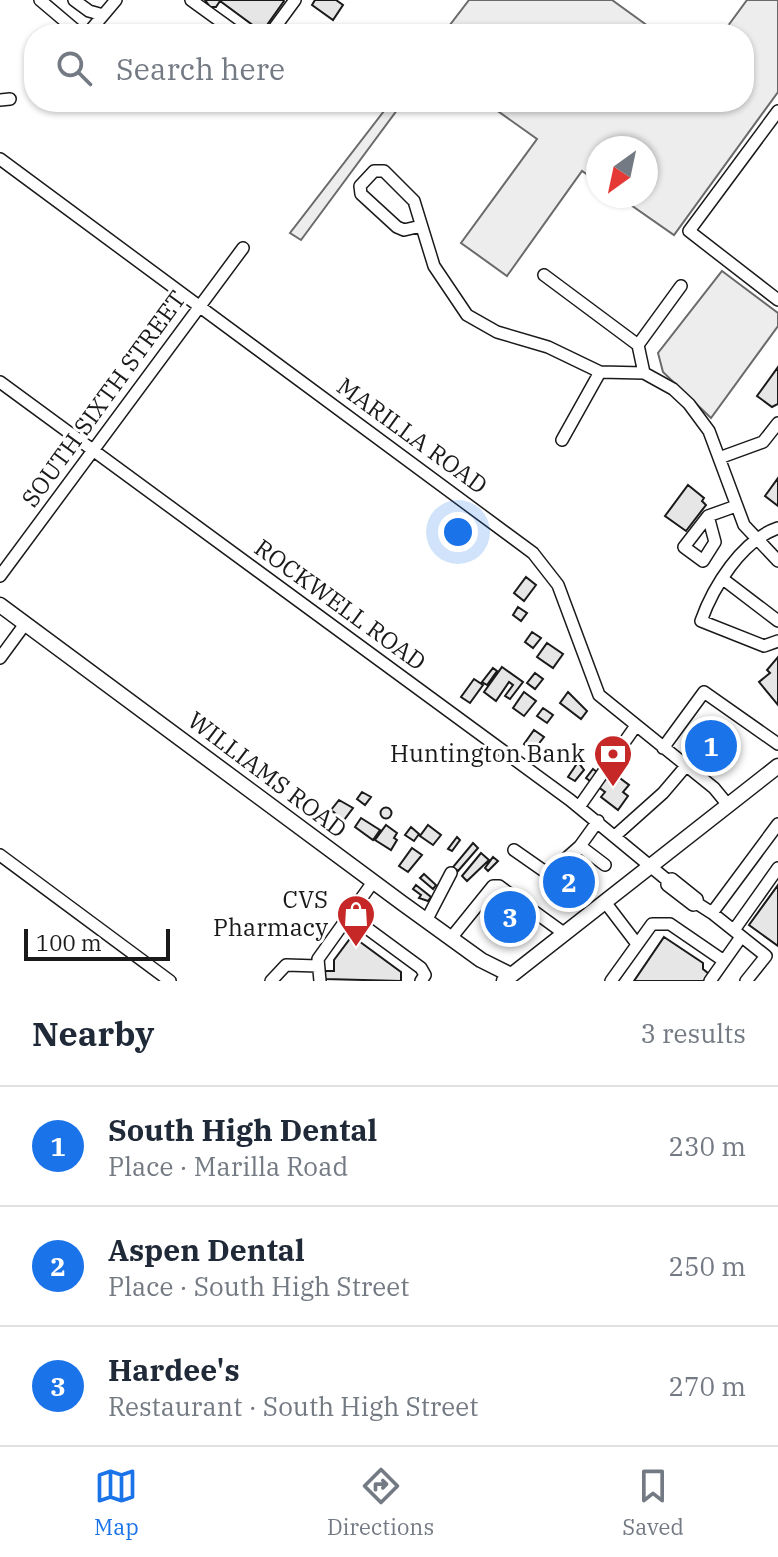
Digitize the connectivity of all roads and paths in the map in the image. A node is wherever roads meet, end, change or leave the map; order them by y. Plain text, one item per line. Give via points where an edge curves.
1 (40, 0) edge
2 (74, 0) edge
3 (116, 0) edge
4 (191, 0) edge
5 (295, 0) edge
6 (103, 15) junction
7 (65, 24) edge
8 (96, 24) edge
9 (224, 24) edge
10 (277, 24) edge
11 (778, 111) edge
12 (0, 159) edge
13 (421, 226) junction
14 (243, 248) dead end
15 (544, 275) dead end
16 (681, 286) dead end
17 (778, 300) edge
18 (200, 306) junction
19 (638, 345) junction
20 (600, 372) junction
21 (644, 373) junction
22 (0, 382) edge
23 (778, 423) edge
24 (562, 440) dead end
25 (93, 450) junction
26 (719, 458) junction
27 (736, 506) junction
28 (708, 516) dead end
29 (778, 528) edge
30 (755, 541) junction
31 (778, 561) edge
32 (0, 576) edge
33 (723, 579) junction
34 (0, 605) edge
35 (778, 621) edge
36 (25, 624) junction
37 (778, 641) edge
38 (0, 658) edge
39 (635, 727) junction
40 (778, 744) edge
41 (663, 748) junction
42 (686, 766) junction
43 (775, 772) edge
44 (728, 805) junction
45 (579, 807) junction
46 (598, 821) junction
47 (778, 824) edge
48 (616, 835) junction
49 (580, 846) junction
50 (514, 850) dead end
51 (0, 855) edge
52 (605, 865) dead end
53 (652, 865) junction
54 (778, 868) edge
55 (451, 873) dead end
56 (373, 882) junction
57 (605, 902) junction
58 (712, 913) junction
59 (349, 915) junction
60 (426, 921) junction
61 (738, 933) junction
62 (565, 934) junction
63 (451, 938) junction
64 (637, 944) junction
65 (766, 956) junction
66 (724, 961) junction
67 (778, 964) edge
68 (318, 966) junction
69 (513, 979) edge
70 (276, 980) edge
71 (170, 981) edge
72 (320, 981) edge
73 (421, 981) edge
74 (611, 981) edge
75 (710, 981) edge
76 (746, 981) edge

1 - 7 street
2 - 6 street
3 - 6 street
4 - 9 street
5 - 10 street
6 - 8 street
11 - 17 street via 689,231
12 - 18 street, MARILLA ROAD
13 - 13 street via 414,201 384,171 374,171 360,186 361,194 397,227
13 - 20 street via 434,266 467,315
14 - 18 street, SOUTH SIXTH STREET
15 - 19 street
16 - 19 street
18 - 25 street, SOUTH SIXTH STREET
18 - 39 street, MARILLA ROAD via 533,553 558,585 599,695
19 - 21 street
20 - 21 street
20 - 24 street
21 - 26 street via 673,389 702,418
22 - 25 street, ROCKWELL ROAD
23 - 26 street via 763,442
25 - 32 street, SOUTH SIXTH STREET
25 - 45 street, ROCKWELL ROAD
26 - 27 street
27 - 28 street
27 - 30 street
29 - 30 street
30 - 31 street
30 - 33 street
33 - 35 street
33 - 37 street via 701,621 764,646
34 - 36 main road, WILLIAMS ROAD
36 - 38 street
36 - 56 main road, WILLIAMS ROAD
39 - 41 street, MARILLA ROAD
39 - 45 street
40 - 41 street via 704,692
41 - 42 street, MARILLA ROAD
42 - 44 street, MARILLA ROAD
42 - 48 street
43 - 44 main road
44 - 53 main road
45 - 46 street, ROCKWELL ROAD
46 - 48 street, ROCKWELL ROAD
46 - 49 street
47 - 58 street
48 - 53 street, ROCKWELL ROAD
49 - 50 street via 553,870 544,871
49 - 52 street
51 - 71 street
53 - 57 main road
53 - 58 street, ROCKWELL ROAD via 667,885
54 - 61 street
55 - 60 street
56 - 59 street
56 - 60 main road, WILLIAMS ROAD
57 - 62 main road
57 - 64 street
58 - 61 street, ROCKWELL ROAD
59 - 68 street
59 - 73 street via 421,968
60 - 63 main road, WILLIAMS ROAD
61 - 65 street, ROCKWELL ROAD
61 - 66 street
62 - 63 street via 493,886
62 - 69 main road
63 - 69 main road, WILLIAMS ROAD
64 - 66 street via 652,924 670,924
64 - 74 street
65 - 67 street, ROCKWELL ROAD
65 - 76 street
66 - 75 street
68 - 70 street via 286,965
68 - 72 street

